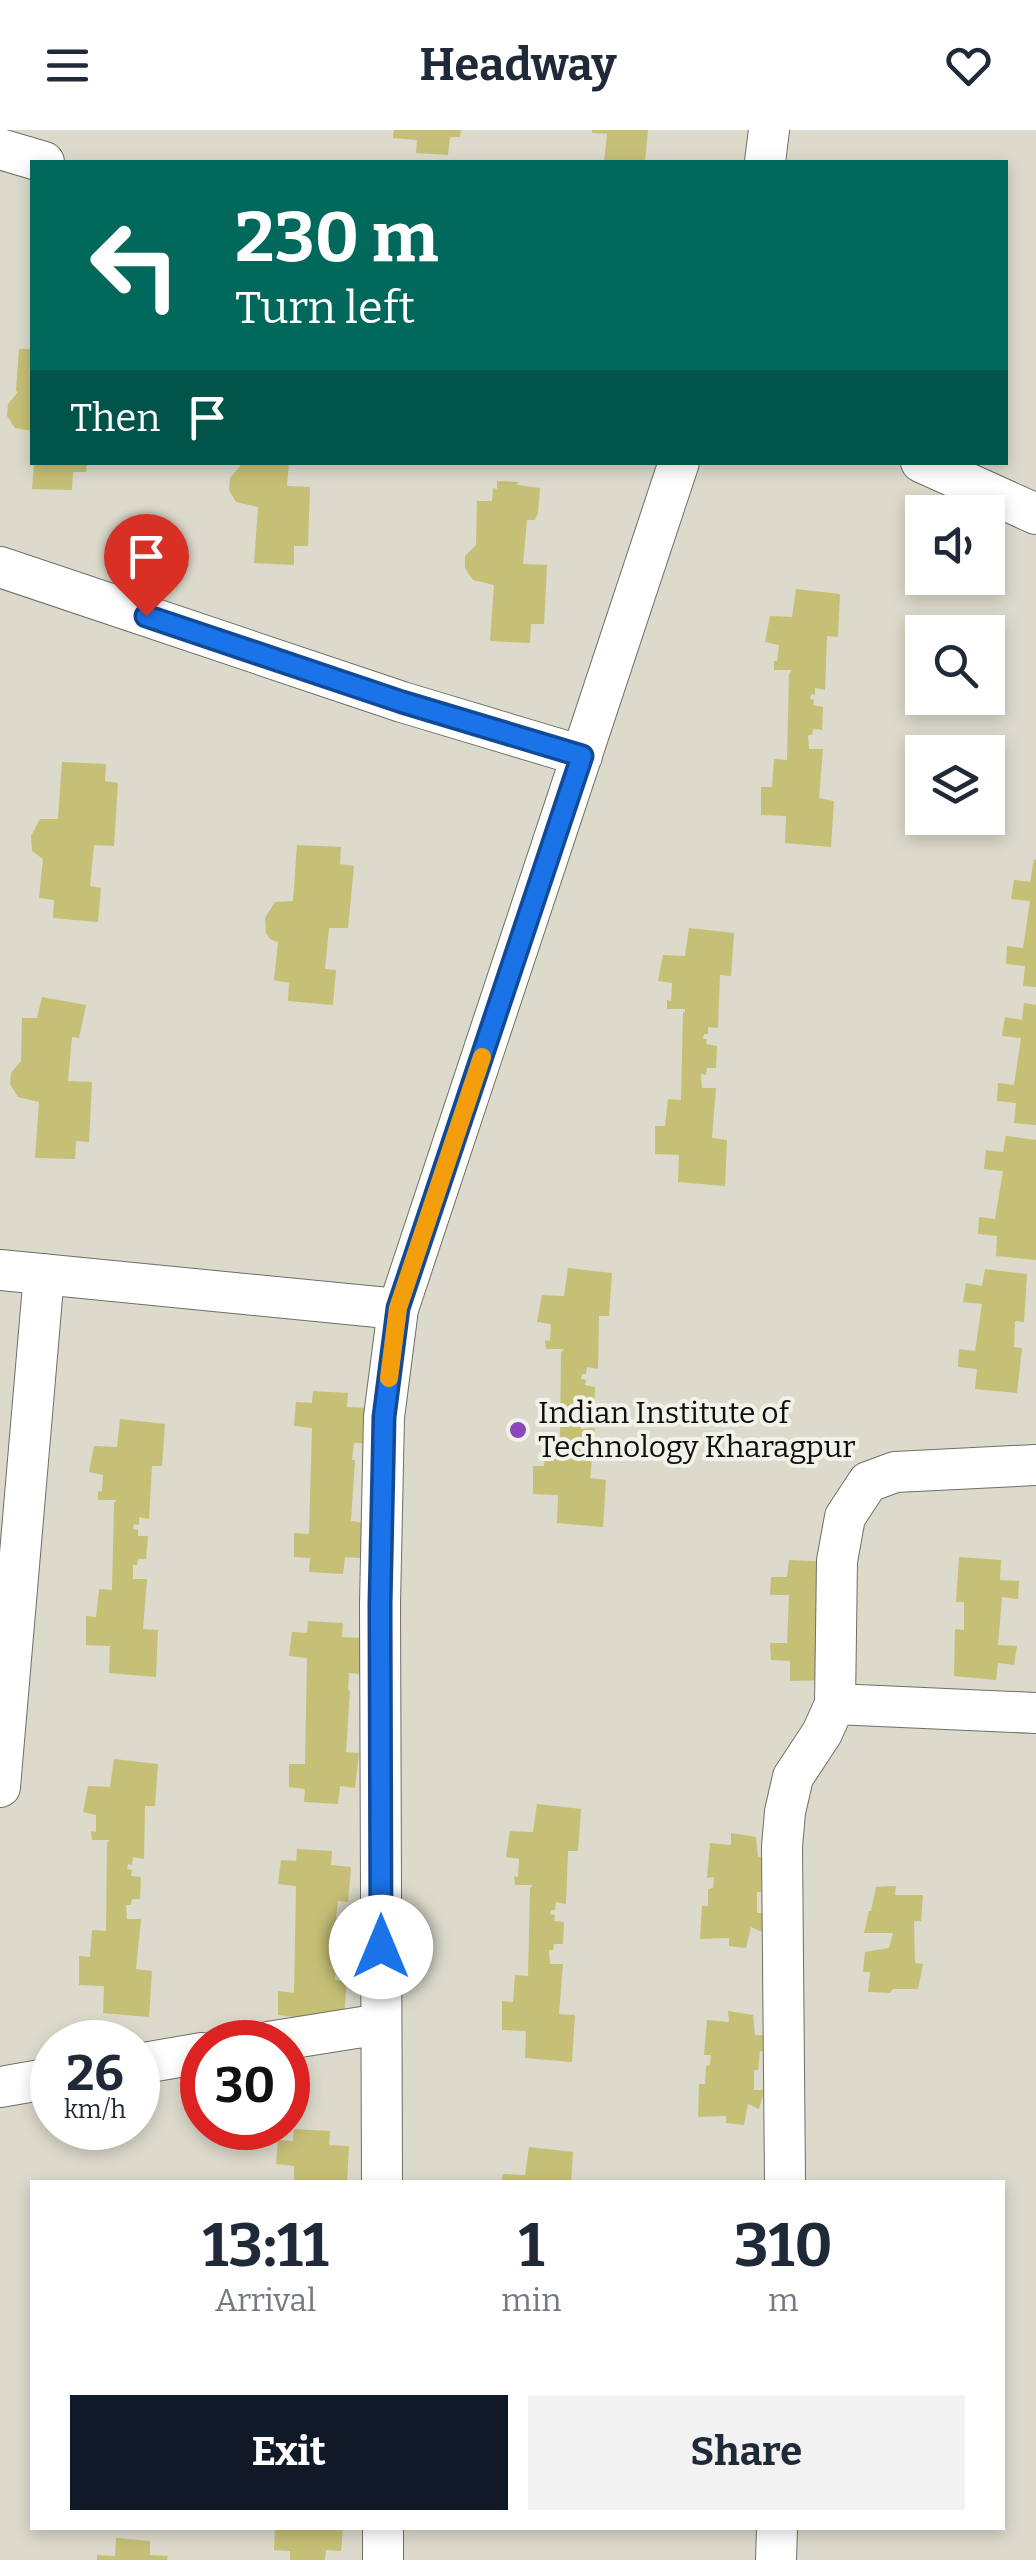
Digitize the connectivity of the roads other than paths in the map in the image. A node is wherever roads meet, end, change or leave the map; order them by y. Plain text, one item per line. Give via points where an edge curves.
1 (769, 130) edge
2 (0, 149) edge
3 (37, 160) edge
4 (764, 160) edge
5 (678, 465) edge
6 (929, 465) edge
7 (1036, 514) edge
8 (0, 567) edge
9 (582, 756) junction
10 (0, 1270) edge
11 (44, 1274) junction
12 (398, 1308) junction
13 (1036, 1465) edge
14 (836, 1704) junction
15 (1036, 1713) edge
16 (0, 1788) edge
17 (382, 2024) junction
18 (310, 2035) edge
19 (30, 2082) edge
20 (0, 2087) edge
21 (382, 2180) edge
22 (784, 2180) edge
23 (382, 2530) edge
24 (777, 2530) edge
25 (383, 2560) edge
26 (776, 2560) edge

1 - 4 street
2 - 3 street
5 - 9 street
6 - 7 street
8 - 9 street
9 - 12 street
10 - 11 street
11 - 12 street
11 - 16 street
12 - 17 street via 384,1436 380,1604
13 - 14 street via 895,1472 868,1482 845,1517 836,1561
14 - 15 street
14 - 22 street via 792,1777 785,1812
17 - 18 street
17 - 21 street
19 - 20 street
23 - 25 street
24 - 26 street

